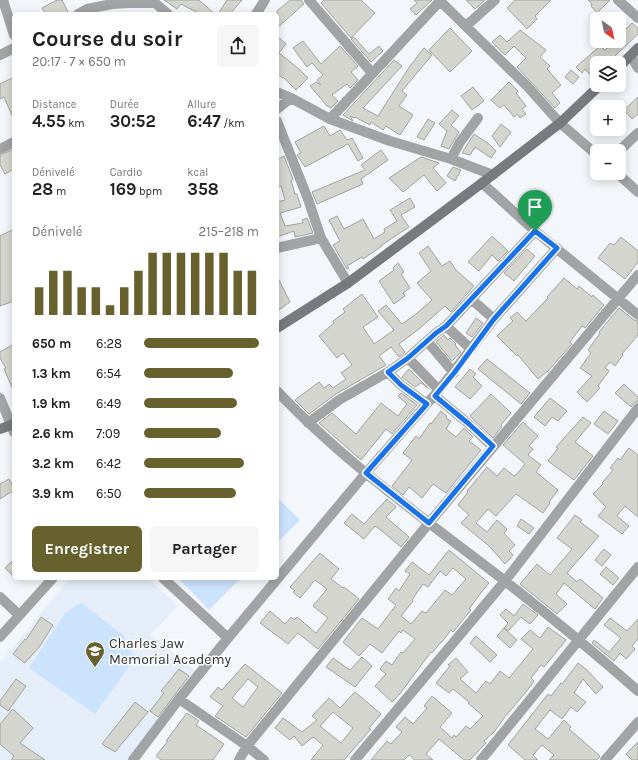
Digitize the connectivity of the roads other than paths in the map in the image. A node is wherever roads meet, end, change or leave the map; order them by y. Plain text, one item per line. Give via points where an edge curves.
1 (3, 0) edge
2 (265, 0) edge
3 (309, 0) edge
4 (439, 0) edge
5 (495, 0) edge
6 (618, 0) edge
7 (84, 9) edge
8 (166, 12) edge
9 (257, 12) edge
10 (638, 18) edge
11 (466, 26) junction
12 (12, 29) edge
13 (638, 48) edge
14 (12, 49) edge
15 (0, 56) edge
16 (631, 56) junction
17 (626, 61) edge
18 (638, 68) edge
19 (372, 73) junction
20 (593, 92) edge
21 (279, 93) edge
22 (292, 98) junction
23 (279, 108) edge
24 (478, 118) dead end
25 (330, 120) junction
26 (560, 123) junction
27 (279, 126) edge
28 (638, 133) edge
29 (12, 143) edge
30 (626, 144) edge
31 (0, 149) edge
32 (590, 149) edge
33 (451, 159) junction
34 (493, 175) junction
35 (625, 180) edge
36 (482, 183) junction
37 (638, 192) edge
38 (535, 231) junction
39 (321, 238) junction
40 (279, 248) edge
41 (557, 248) junction
42 (638, 275) edge
43 (348, 283) junction
44 (618, 298) junction
45 (471, 299) junction
46 (638, 315) edge
47 (494, 319) junction
48 (446, 326) junction
49 (279, 327) edge
50 (427, 341) junction
51 (471, 349) junction
52 (408, 358) junction
53 (388, 372) junction
54 (454, 373) junction
55 (279, 393) edge
56 (437, 393) junction
57 (0, 398) edge
58 (427, 404) junction
59 (638, 408) edge
60 (308, 423) junction
61 (12, 425) edge
62 (12, 427) edge
63 (0, 429) edge
64 (493, 446) junction
65 (366, 473) junction
66 (429, 523) junction
67 (638, 567) edge
68 (279, 577) edge
69 (51, 580) edge
70 (164, 580) edge
71 (277, 580) edge
72 (505, 581) junction
73 (0, 597) edge
74 (19, 615) junction
75 (0, 637) edge
76 (228, 638) junction
77 (580, 640) junction
78 (638, 690) edge
79 (179, 699) junction
80 (638, 722) edge
81 (247, 746) junction
82 (133, 760) edge
83 (239, 760) edge
84 (264, 760) edge
85 (354, 760) edge
86 (481, 760) edge
87 (605, 760) edge

1 - 12 street
2 - 9 street
3 - 19 street
4 - 11 street
4 - 19 street
5 - 11 street
6 - 10 street
7 - 8 street via 112,4 155,3
11 - 26 street via 527,86
13 - 16 street
14 - 15 street
16 - 17 street
16 - 18 street
19 - 25 street
20 - 26 street
21 - 22 street
22 - 23 street
22 - 25 street
24 - 33 street
25 - 33 street via 390,142
26 - 32 street
26 - 34 street
27 - 39 street
28 - 30 street
29 - 31 street
33 - 34 street
34 - 36 street
35 - 37 street
36 - 38 street
36 - 43 street
38 - 41 street
38 - 45 street
39 - 40 street
39 - 43 street
41 - 44 street
41 - 47 street
42 - 44 street
43 - 49 street
44 - 46 street
44 - 64 street
45 - 47 street
45 - 48 street
47 - 51 street
48 - 50 street
48 - 51 street
50 - 52 street
50 - 54 street
51 - 54 street
52 - 53 street
52 - 56 street
53 - 58 street
53 - 60 street via 339,400
54 - 56 street
55 - 60 street
56 - 58 street
56 - 64 street
57 - 61 street
58 - 65 street
59 - 72 street
60 - 65 street
62 - 63 street
64 - 66 street
65 - 66 street
65 - 68 street
66 - 72 street
66 - 81 street
67 - 77 street
69 - 74 street
70 - 76 street
71 - 76 street
72 - 77 street
72 - 85 street
73 - 74 street
74 - 75 street
76 - 79 street
77 - 78 street
77 - 86 street
79 - 81 street
79 - 82 street
80 - 87 street
81 - 83 street
81 - 84 street

